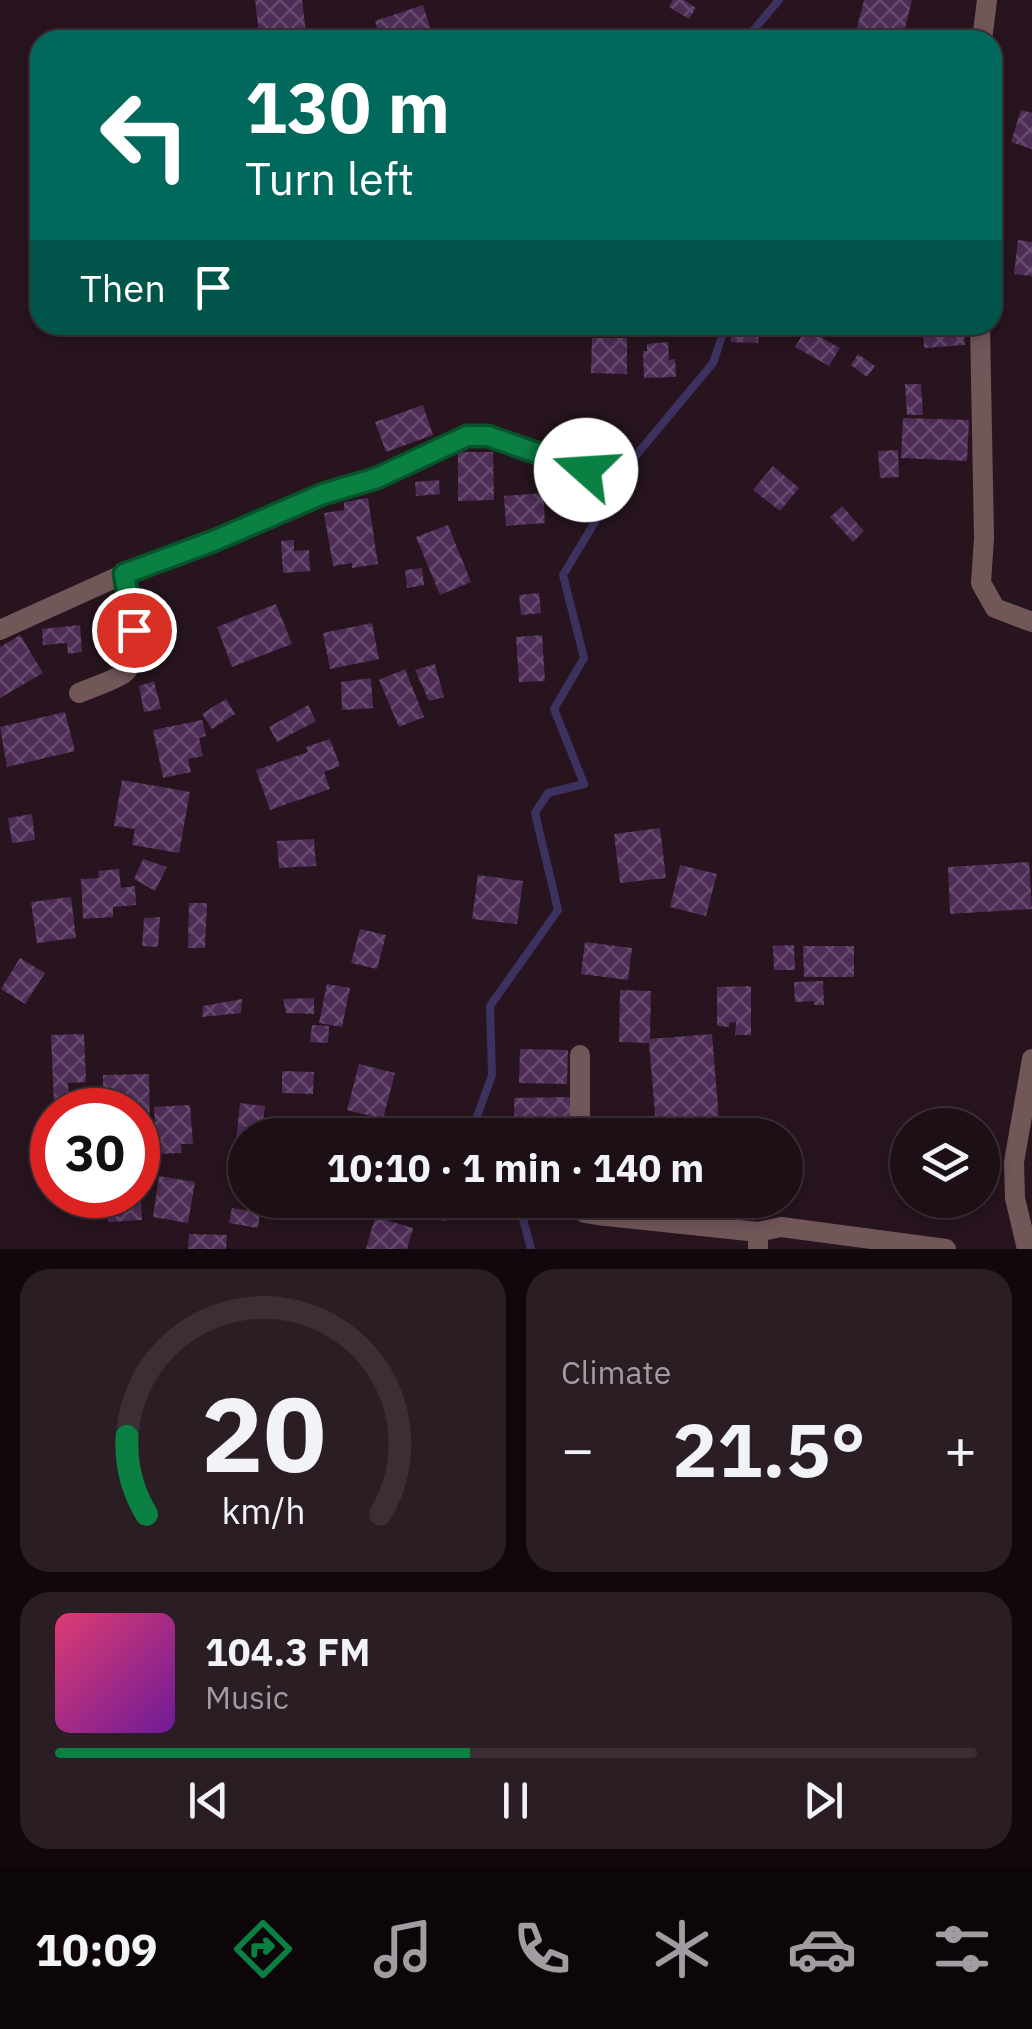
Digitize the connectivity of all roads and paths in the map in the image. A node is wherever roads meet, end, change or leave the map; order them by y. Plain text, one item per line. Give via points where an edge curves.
1 (987, 0) edge
2 (983, 30) edge
3 (980, 335) edge
4 (586, 470) dead end
5 (124, 574) junction
6 (1032, 622) edge
7 (0, 630) edge
8 (79, 693) dead end
9 (580, 1055) dead end
10 (1032, 1059) edge
11 (580, 1118) edge
12 (1023, 1157) edge
13 (616, 1218) edge
14 (758, 1240) edge
15 (946, 1249) edge
16 (1027, 1249) edge

1 - 2 street
3 - 6 street via 981,583 994,608
4 - 5 street via 488,436 467,436 377,478
5 - 7 street
5 - 8 street via 134,616 130,667
9 - 11 street
10 - 12 street
12 - 16 street via 1015,1198
13 - 14 street
14 - 15 street via 782,1227

